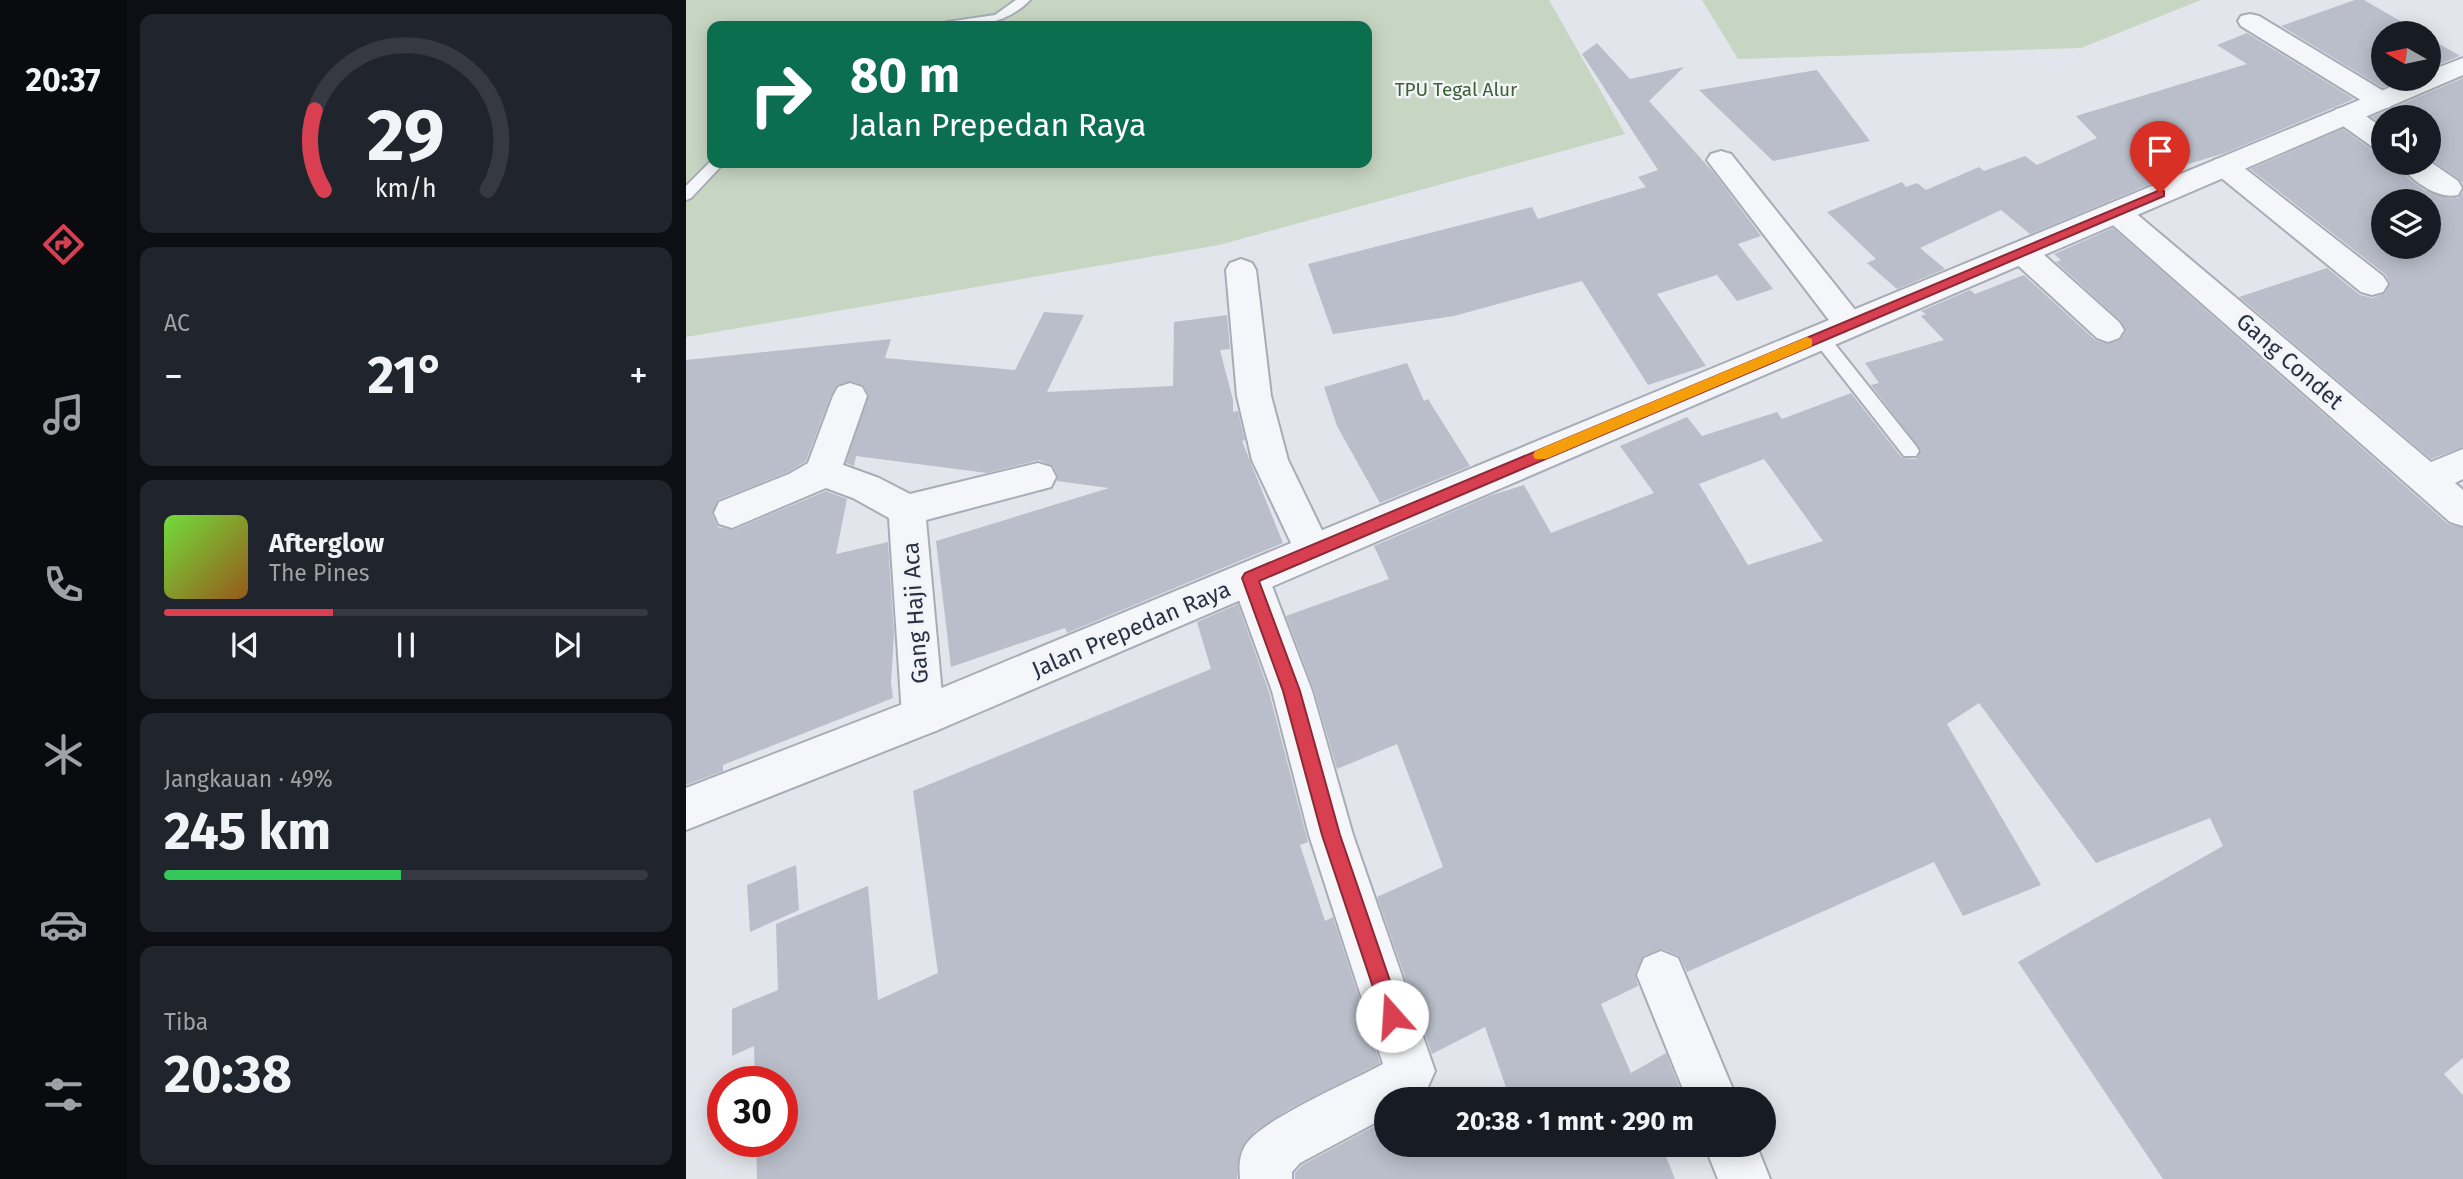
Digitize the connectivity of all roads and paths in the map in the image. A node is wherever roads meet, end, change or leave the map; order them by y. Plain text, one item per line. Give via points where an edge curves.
1 (1024, 0) edge
2 (980, 21) edge
3 (2250, 21) dead end
4 (2463, 66) edge
5 (2381, 101) junction
6 (2346, 115) junction
7 (2371, 133) edge
8 (1721, 160) dead end
9 (2224, 166) junction
10 (712, 168) edge
11 (2430, 175) edge
12 (2448, 188) dead end
13 (686, 195) edge
14 (2116, 212) junction
15 (2022, 252) junction
16 (1241, 270) dead end
17 (2372, 284) dead end
18 (2108, 330) dead end
19 (1835, 331) junction
20 (850, 396) dead end
21 (1910, 450) dead end
22 (2463, 463) edge
23 (823, 471) junction
24 (1038, 477) dead end
25 (2428, 480) junction
26 (907, 510) junction
27 (2463, 511) edge
28 (732, 513) dead end
29 (1313, 551) junction
30 (1250, 578) junction
31 (923, 716) junction
32 (686, 809) edge
33 (1661, 975) dead end
34 (1707, 1087) edge
35 (1735, 1157) edge
36 (1266, 1179) edge
37 (1744, 1179) edge

1 - 2 lane via 999,18
3 - 5 street
4 - 5 street, Jalan Prepedan Raya
5 - 6 street, Jalan Prepedan Raya
6 - 7 street
6 - 9 street, Jalan Prepedan Raya
8 - 19 street
9 - 14 street, Jalan Prepedan Raya
9 - 17 street
10 - 13 lane
11 - 12 street
14 - 15 street, Jalan Prepedan Raya
14 - 25 street, Gang Condet
15 - 18 street
15 - 19 street, Jalan Prepedan Raya
16 - 29 street via 1253,386 1270,460
19 - 21 lane
19 - 29 street, Jalan Prepedan Raya
20 - 23 street
22 - 25 street
23 - 26 street, Gang Haji Aca
23 - 28 street
24 - 26 street, Gang Haji Aca
25 - 27 street, Gang Condet
26 - 31 street, Gang Haji Aca
29 - 30 street, Jalan Prepedan Raya
30 - 31 street, Jalan Prepedan Raya
30 - 36 street via 1292,691 1331,835 1410,1071 1405,1080 1282,1145 1265,1162
31 - 32 street, Jalan Prepedan Raya
33 - 34 street
35 - 37 street

